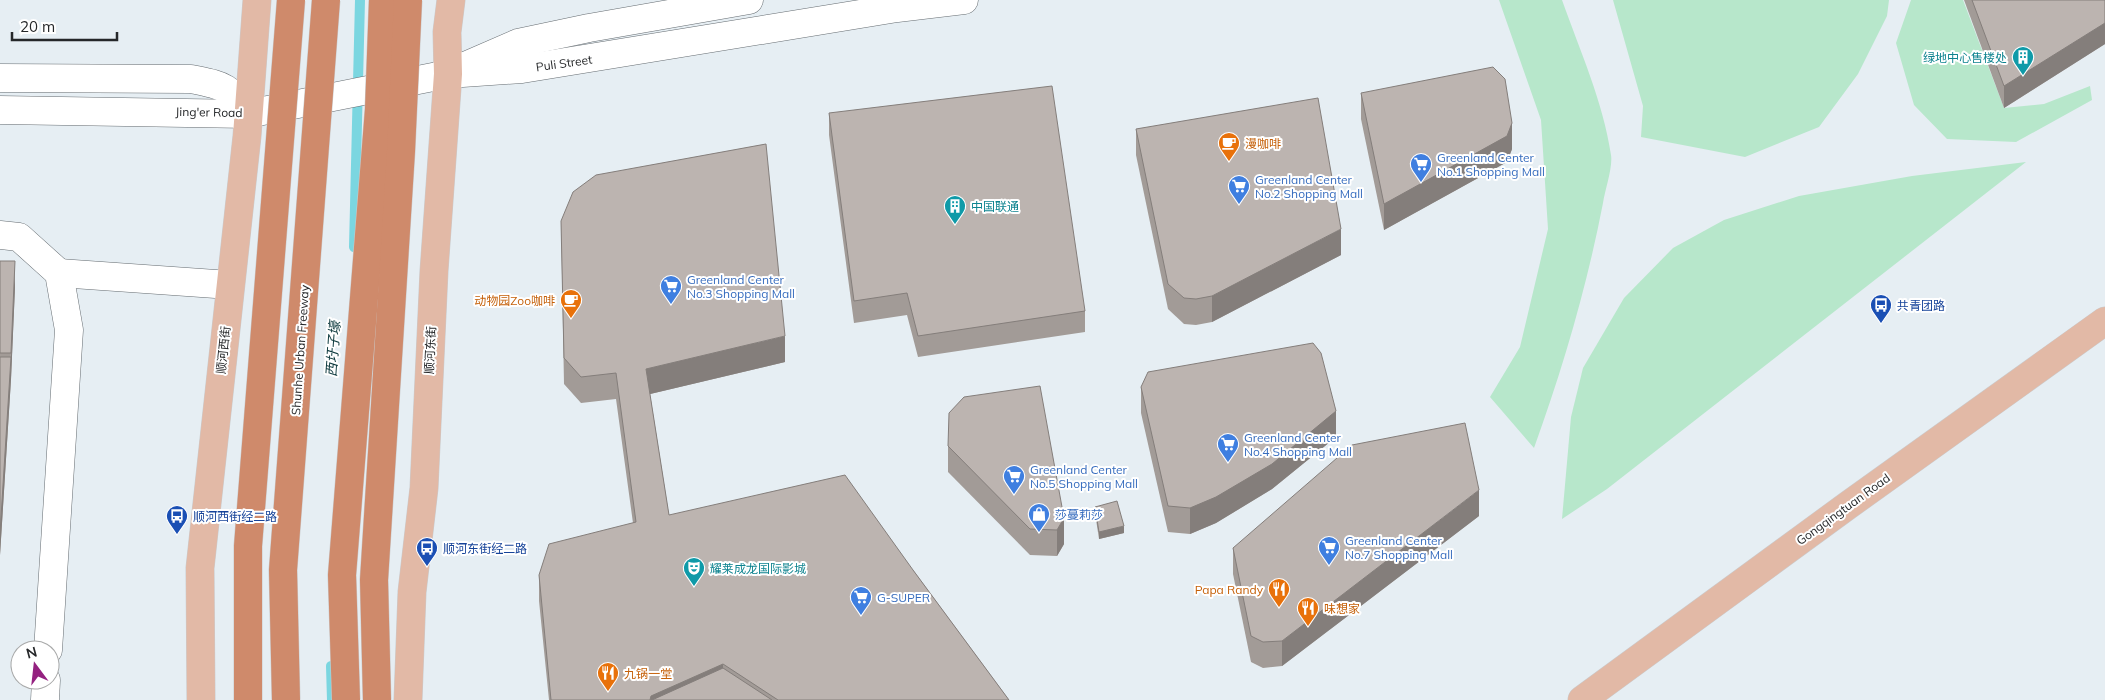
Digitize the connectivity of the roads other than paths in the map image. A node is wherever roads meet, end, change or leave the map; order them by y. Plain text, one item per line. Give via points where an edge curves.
1 (257, 0) edge
2 (291, 0) edge
3 (326, 0) edge
4 (383, 0) edge
5 (408, 0) edge
6 (451, 0) edge
7 (750, 0) edge
8 (964, 0) edge
9 (448, 74) junction
10 (0, 78) edge
11 (0, 110) edge
12 (248, 114) junction
13 (0, 235) edge
14 (60, 272) junction
15 (230, 285) junction
16 (2100, 322) edge
17 (49, 640) edge
18 (201, 700) edge
19 (248, 700) edge
20 (286, 700) edge
21 (346, 700) edge
22 (377, 700) edge
23 (408, 700) edge
24 (1582, 700) edge

1 - 12 main road, 顺河西街
2 - 19 highway, bridge via 248,546
3 - 20 highway, Shunhe Urban Freeway, bridge via 283,570
4 - 21 highway, bridge via 379,109 342,575
5 - 22 highway, bridge via 374,580
6 - 9 main road, 顺河东街 via 447,32
7 - 9 street via 518,42
8 - 9 street, Puli Street via 522,69
9 - 12 street
9 - 23 main road, 顺河东街 via 434,271 424,488 412,592
10 - 12 street, Jing'er Road via 191,80 218,84 232,92
11 - 12 street, Jing'er Road
12 - 15 main road, 顺河西街
13 - 14 street via 19,237
14 - 15 street
14 - 17 street via 70,330
15 - 18 main road, 顺河西街 via 200,568
16 - 24 main road, Gongqingtuan Road

